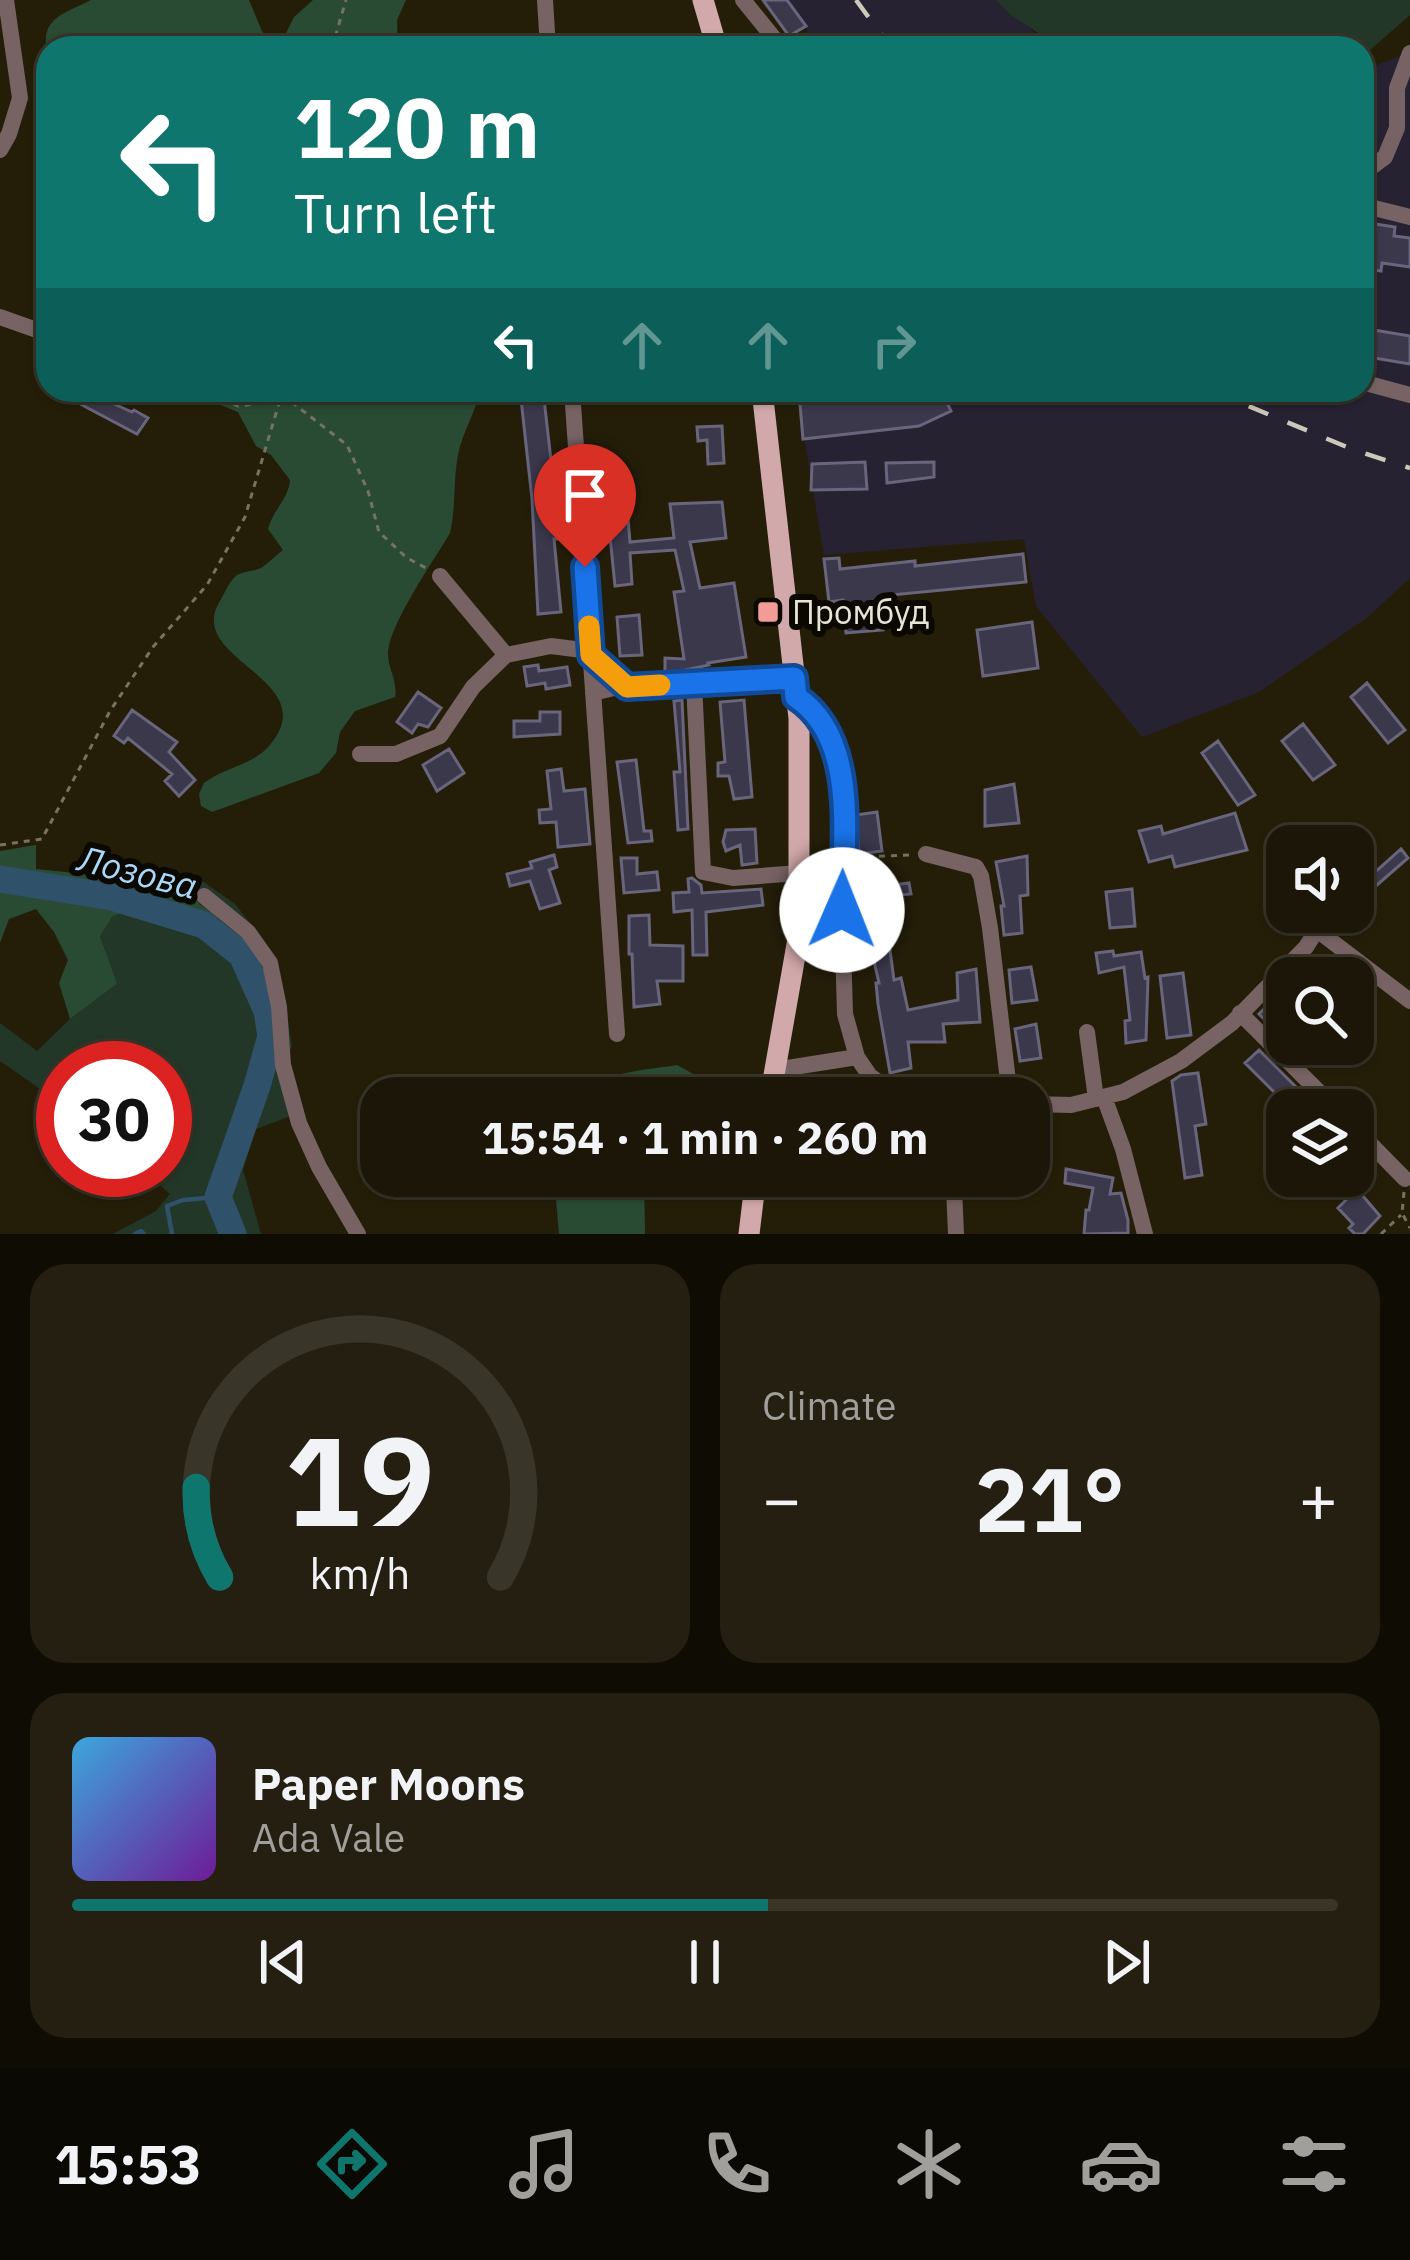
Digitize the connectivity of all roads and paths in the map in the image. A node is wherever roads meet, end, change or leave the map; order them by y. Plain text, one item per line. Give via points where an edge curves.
1 (6, 0) edge
2 (346, 0) edge
3 (545, 0) edge
4 (703, 0) edge
5 (743, 0) edge
6 (336, 36) edge
7 (547, 36) edge
8 (713, 36) edge
9 (772, 36) edge
10 (1410, 53) edge
11 (0, 149) edge
12 (1374, 165) edge
13 (1374, 209) edge
14 (1410, 217) edge
15 (2, 323) edge
16 (36, 331) edge
17 (1374, 385) edge
18 (1410, 395) edge
19 (228, 402) edge
20 (270, 402) edge
21 (278, 402) edge
22 (292, 402) edge
23 (573, 402) edge
24 (763, 402) edge
25 (440, 576) joint
26 (591, 653) junction
27 (506, 655) junction
28 (694, 683) junction
29 (627, 687) junction
30 (795, 687) junction
31 (593, 693) junction
32 (360, 754) dead end
33 (0, 845) edge
34 (926, 854) joint
35 (843, 858) junction
36 (799, 873) junction
37 (204, 896) dead end
38 (1315, 933) edge
39 (1321, 933) edge
40 (1410, 1001) edge
41 (1240, 1013) junction
42 (1087, 1032) dead end
43 (617, 1034) dead end
44 (857, 1057) junction
45 (775, 1070) junction
46 (774, 1077) edge
47 (872, 1077) edge
48 (1008, 1077) edge
49 (1316, 1089) edge
50 (1100, 1098) junction
51 (1050, 1105) edge
52 (1374, 1147) edge
53 (1405, 1179) joint
54 (753, 1197) edge
55 (954, 1197) edge
56 (1402, 1214) junction
57 (1410, 1228) edge
58 (358, 1234) edge
59 (748, 1234) edge
60 (956, 1234) edge
61 (1144, 1234) edge
62 (1381, 1234) edge

1 - 11 street via 20,98
2 - 6 path
3 - 7 street
4 - 8 main road
5 - 9 street
10 - 12 street via 1397,88 1397,128
13 - 14 street
15 - 16 street
17 - 18 street
19 - 20 path
21 - 33 path via 245,517 207,584 110,711 43,839
22 - 25 path via 347,445 379,532
23 - 26 street
24 - 30 main road
25 - 27 street
26 - 27 street via 551,646
26 - 29 street
26 - 31 street
27 - 32 street via 440,736 396,754
28 - 29 street
28 - 30 street
28 - 36 street via 703,872
29 - 31 street
30 - 35 street via 831,735 843,786
30 - 36 main road
31 - 43 street
34 - 35 path
34 - 48 street via 976,867 981,876
35 - 44 street via 845,1014
36 - 45 main road via 799,933
37 - 58 street via 271,963 299,1123
38 - 41 street
39 - 40 street
41 - 49 street
41 - 50 street via 1180,1061
42 - 50 street
44 - 45 street
44 - 47 street
45 - 46 main road
50 - 51 street
50 - 61 street via 1124,1149
52 - 53 street
53 - 56 path
54 - 59 main road
55 - 60 street
56 - 57 path
56 - 62 path

